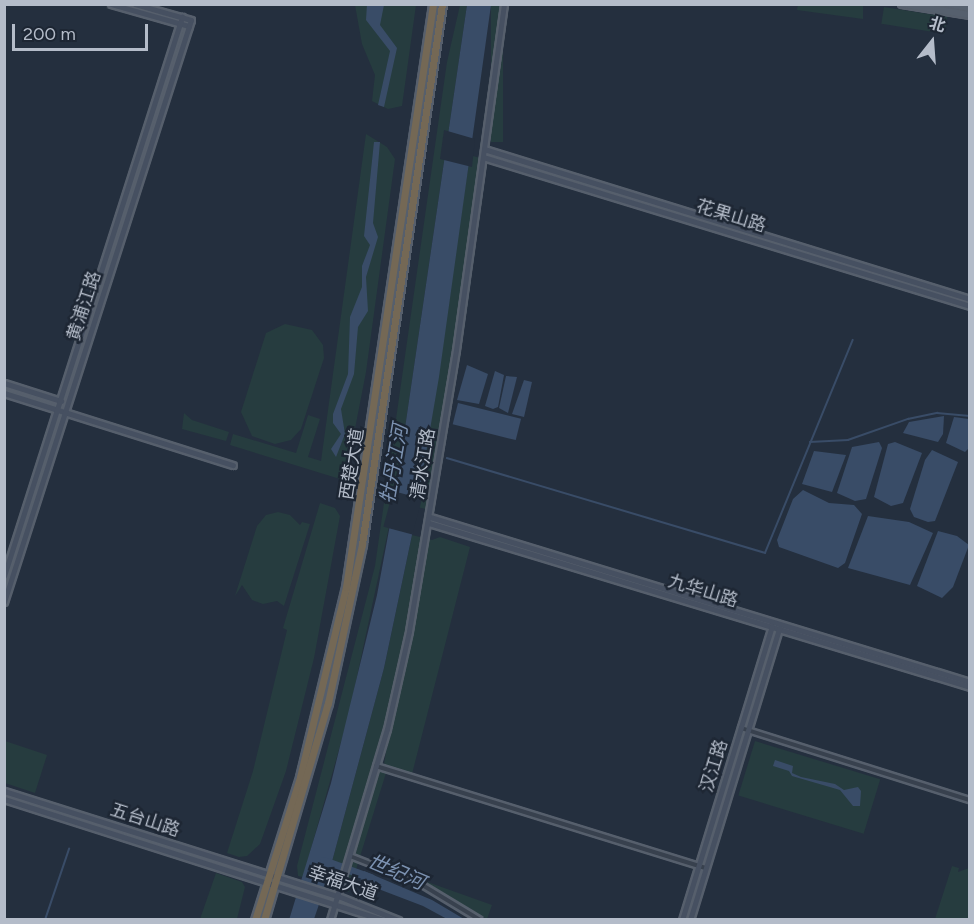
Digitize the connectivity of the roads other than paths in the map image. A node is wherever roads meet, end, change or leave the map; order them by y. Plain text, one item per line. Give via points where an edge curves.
1 (111, 4) edge
2 (135, 4) edge
3 (433, 4) edge
4 (442, 4) edge
5 (504, 4) edge
6 (902, 4) edge
7 (949, 4) edge
8 (969, 8) edge
9 (969, 15) edge
10 (181, 20) junction
11 (484, 149) junction
12 (483, 157) junction
13 (969, 299) edge
14 (969, 306) edge
15 (4, 383) edge
16 (4, 393) edge
17 (60, 401) junction
18 (69, 403) junction
19 (57, 411) junction
20 (65, 413) junction
21 (232, 465) dead end
22 (429, 520) junction
23 (4, 576) edge
24 (4, 602) edge
25 (772, 624) junction
26 (779, 627) junction
27 (969, 682) edge
28 (969, 687) edge
29 (741, 728) junction
30 (748, 730) junction
31 (376, 766) junction
32 (4, 791) edge
33 (4, 799) edge
34 (969, 800) edge
35 (350, 858) junction
36 (699, 866) junction
37 (706, 868) junction
38 (268, 878) junction
39 (276, 880) junction
40 (338, 896) junction
41 (336, 903) junction
42 (255, 920) edge
43 (264, 920) edge
44 (330, 920) edge
45 (383, 920) edge
46 (398, 920) edge
47 (480, 920) edge
48 (682, 920) edge
49 (690, 920) edge

1 - 10 street
2 - 10 street
3 - 38 highway, 西楚大道 via 354,543 318,708
4 - 39 highway, 西楚大道 via 362,544 328,703
5 - 11 street, 清水江路
6 - 9 main road
7 - 8 main road
10 - 17 street, 黄浦江路
10 - 18 street, 黄浦江路 via 190,23
11 - 12 street, 清水江路
11 - 13 street, 花果山路
12 - 14 street, 花果山路
12 - 22 street, 清水江路
15 - 17 street
16 - 19 street
17 - 18 street
17 - 19 street, 黄浦江路
18 - 20 street, 黄浦江路
19 - 20 street
19 - 23 street, 黄浦江路
20 - 21 street
20 - 24 street, 黄浦江路
22 - 25 street, 九华山路
22 - 31 street, 清水江路 via 409,631
25 - 26 street, 九华山路
25 - 29 street, 汉江路
26 - 27 street, 九华山路
26 - 28 street, 九华山路
26 - 30 street, 汉江路
29 - 30 street
29 - 36 street, 汉江路
30 - 34 street
30 - 37 street, 汉江路
31 - 35 street, 清水江路
31 - 36 street
32 - 38 street, 五台山路
33 - 38 street, 五台山路
35 - 40 street, 清水江路
35 - 47 street via 412,880
36 - 37 street
36 - 48 street, 汉江路
37 - 49 street, 汉江路
38 - 39 street, 五台山路
38 - 42 highway, 西楚大道
39 - 40 street, 幸福大道
39 - 41 street, 幸福大道
39 - 43 highway, 西楚大道
40 - 41 street, 清水江路
40 - 46 street, 幸福大道
41 - 44 street, 清水江路
41 - 45 street, 幸福大道

